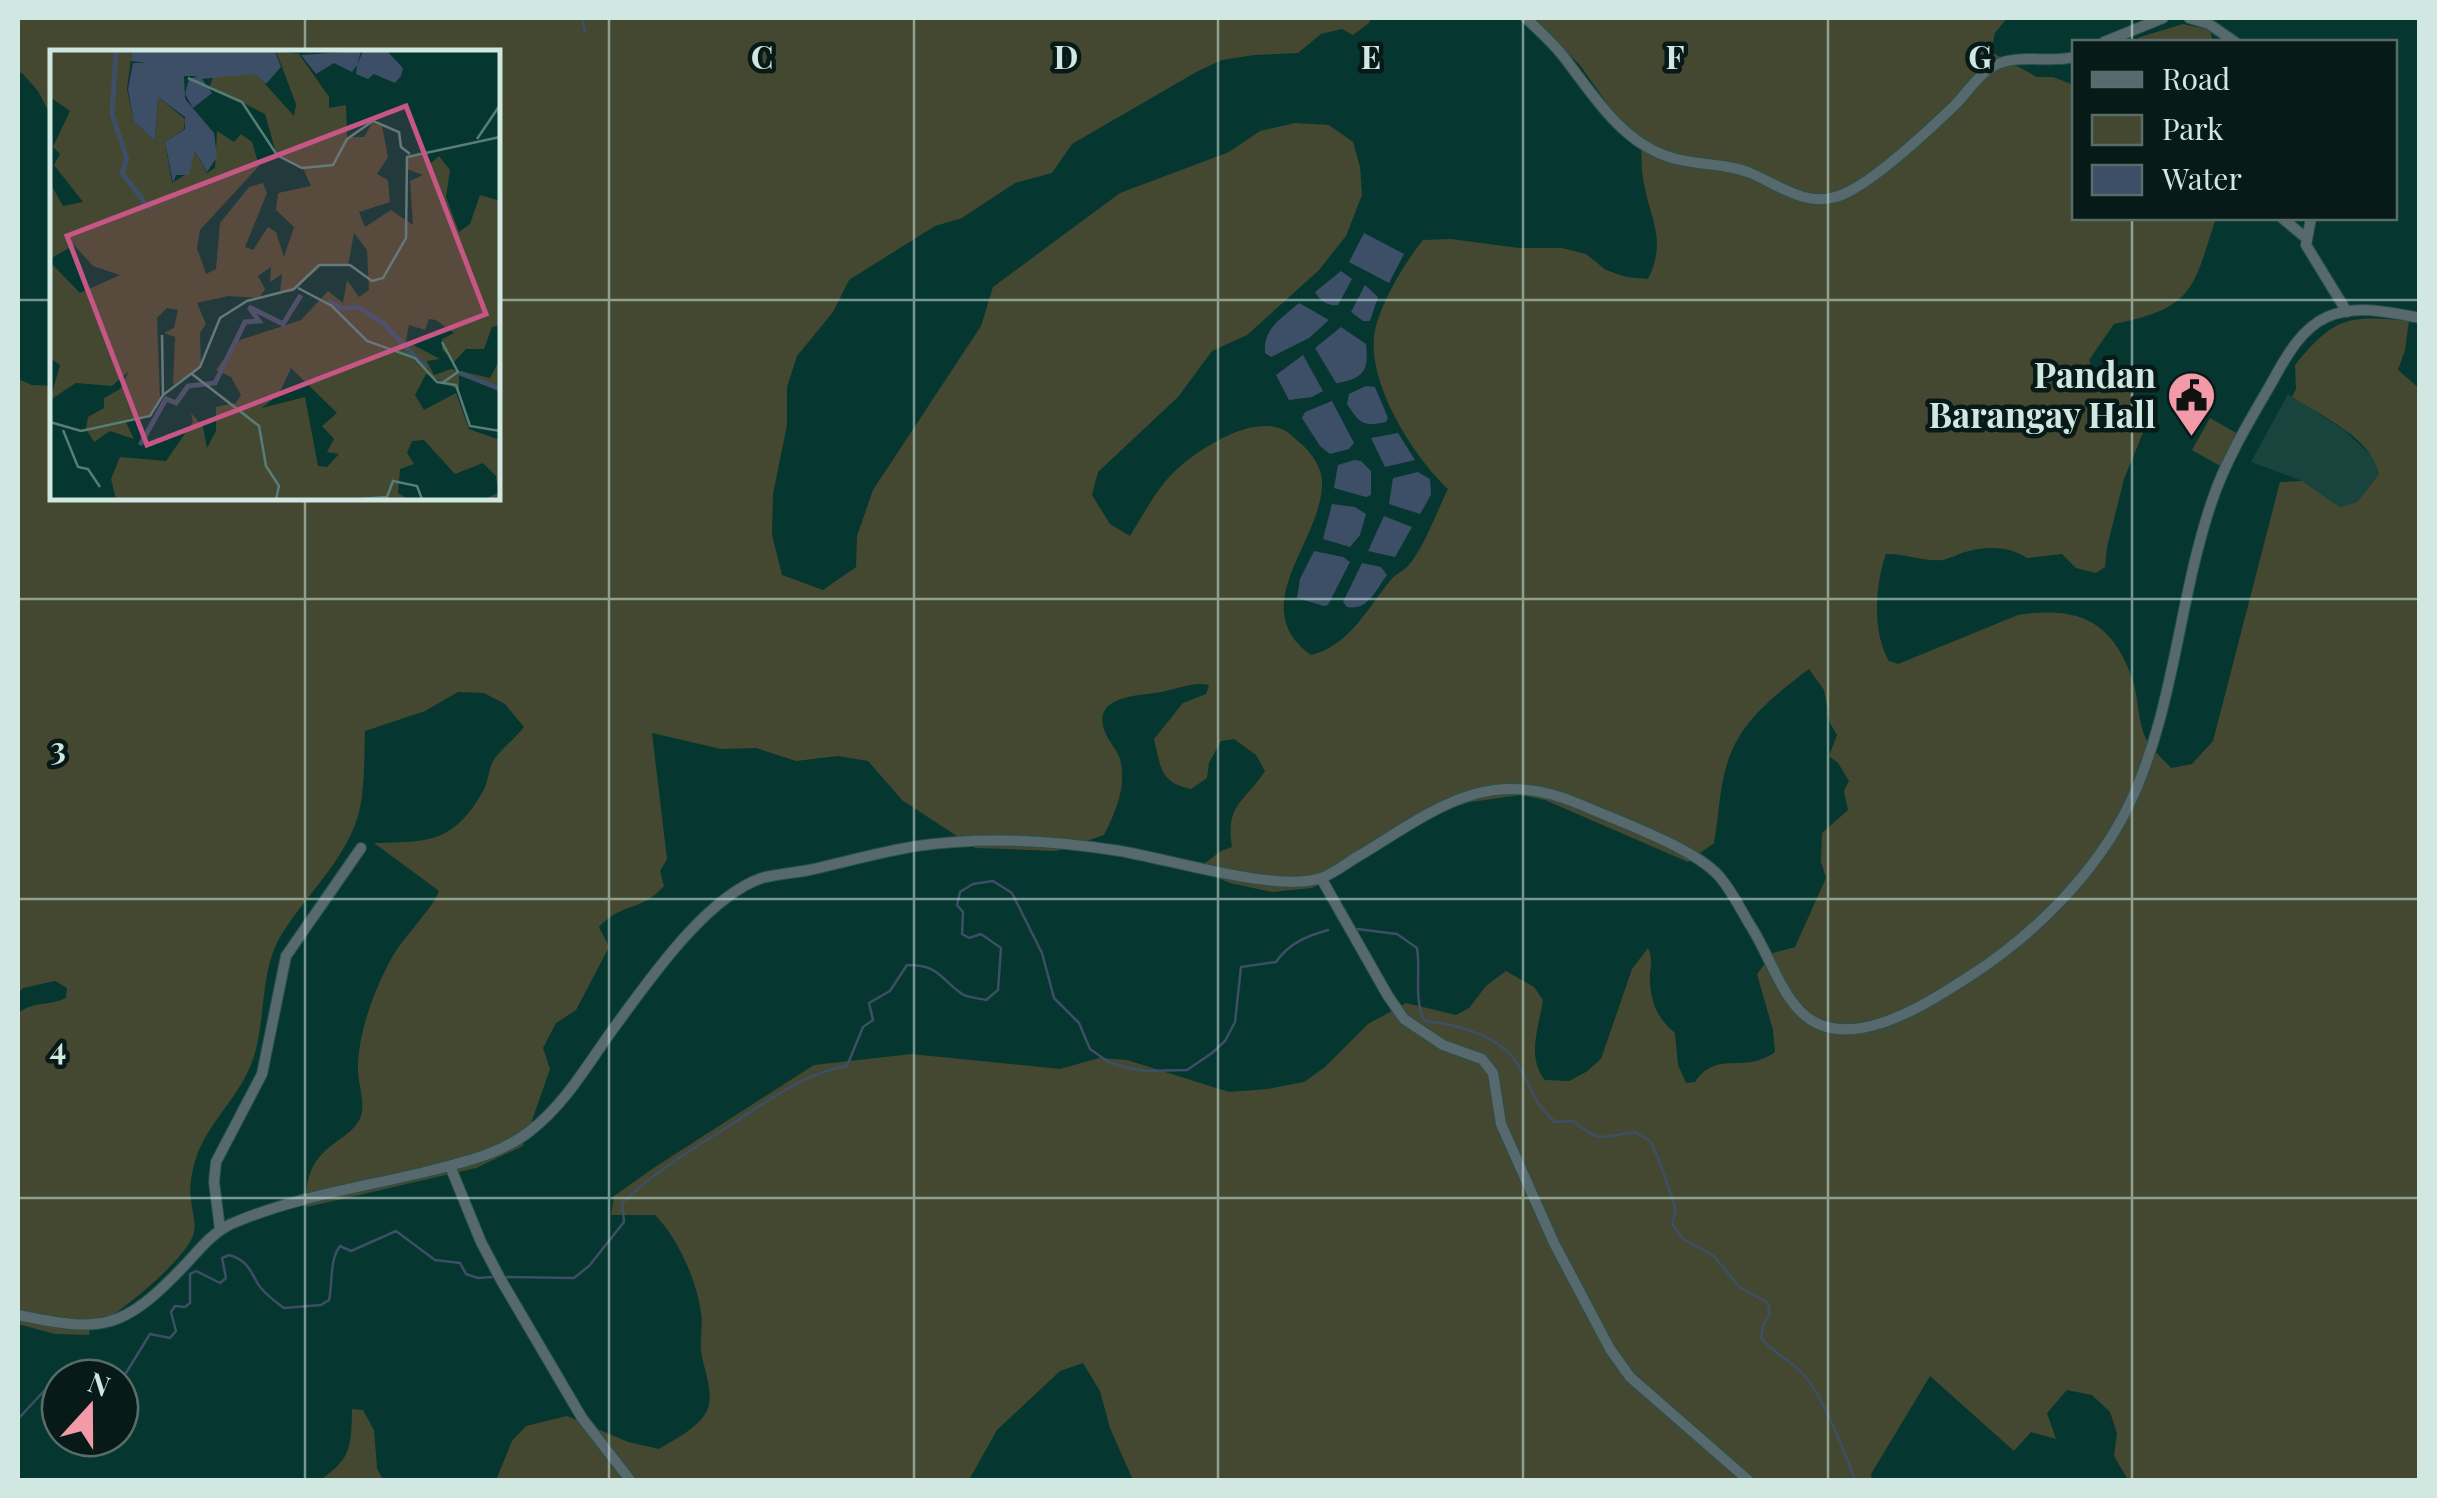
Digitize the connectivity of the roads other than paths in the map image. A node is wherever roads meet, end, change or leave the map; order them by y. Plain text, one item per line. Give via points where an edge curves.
1 (1526, 18) edge
2 (2163, 18) edge
3 (2188, 18) edge
4 (2109, 40) edge
5 (2232, 40) edge
6 (2072, 58) edge
7 (2284, 220) edge
8 (2310, 220) edge
9 (2306, 238) junction
10 (2347, 312) junction
11 (2420, 318) edge
12 (361, 848) dead end
13 (1322, 878) junction
14 (450, 1166) junction
15 (220, 1229) junction
16 (18, 1315) edge
17 (630, 1480) edge
18 (1748, 1480) edge

1 - 6 street via 1597,102 1644,145 1680,160 1726,165 1815,200 1857,186 1990,68 2011,60
2 - 4 street
3 - 5 street
7 - 9 street
8 - 9 street
9 - 10 street
10 - 11 street via 2372,309
10 - 13 street via 2316,323 2288,354 2222,476 2145,769 2118,826 2060,901 1994,960 1898,1018 1861,1028 1810,1019 1793,1002 1714,870 1574,802 1530,788 1470,795
12 - 15 street via 286,956 262,1074 216,1162
13 - 14 street via 1280,882 1055,842 969,840 761,879 721,903 665,962 544,1120 498,1151
13 - 18 street via 1404,1019 1482,1059 1493,1073 1512,1151 1620,1363
14 - 15 street
14 - 17 street via 500,1280 582,1418
15 - 16 street via 156,1294 122,1318 88,1327

